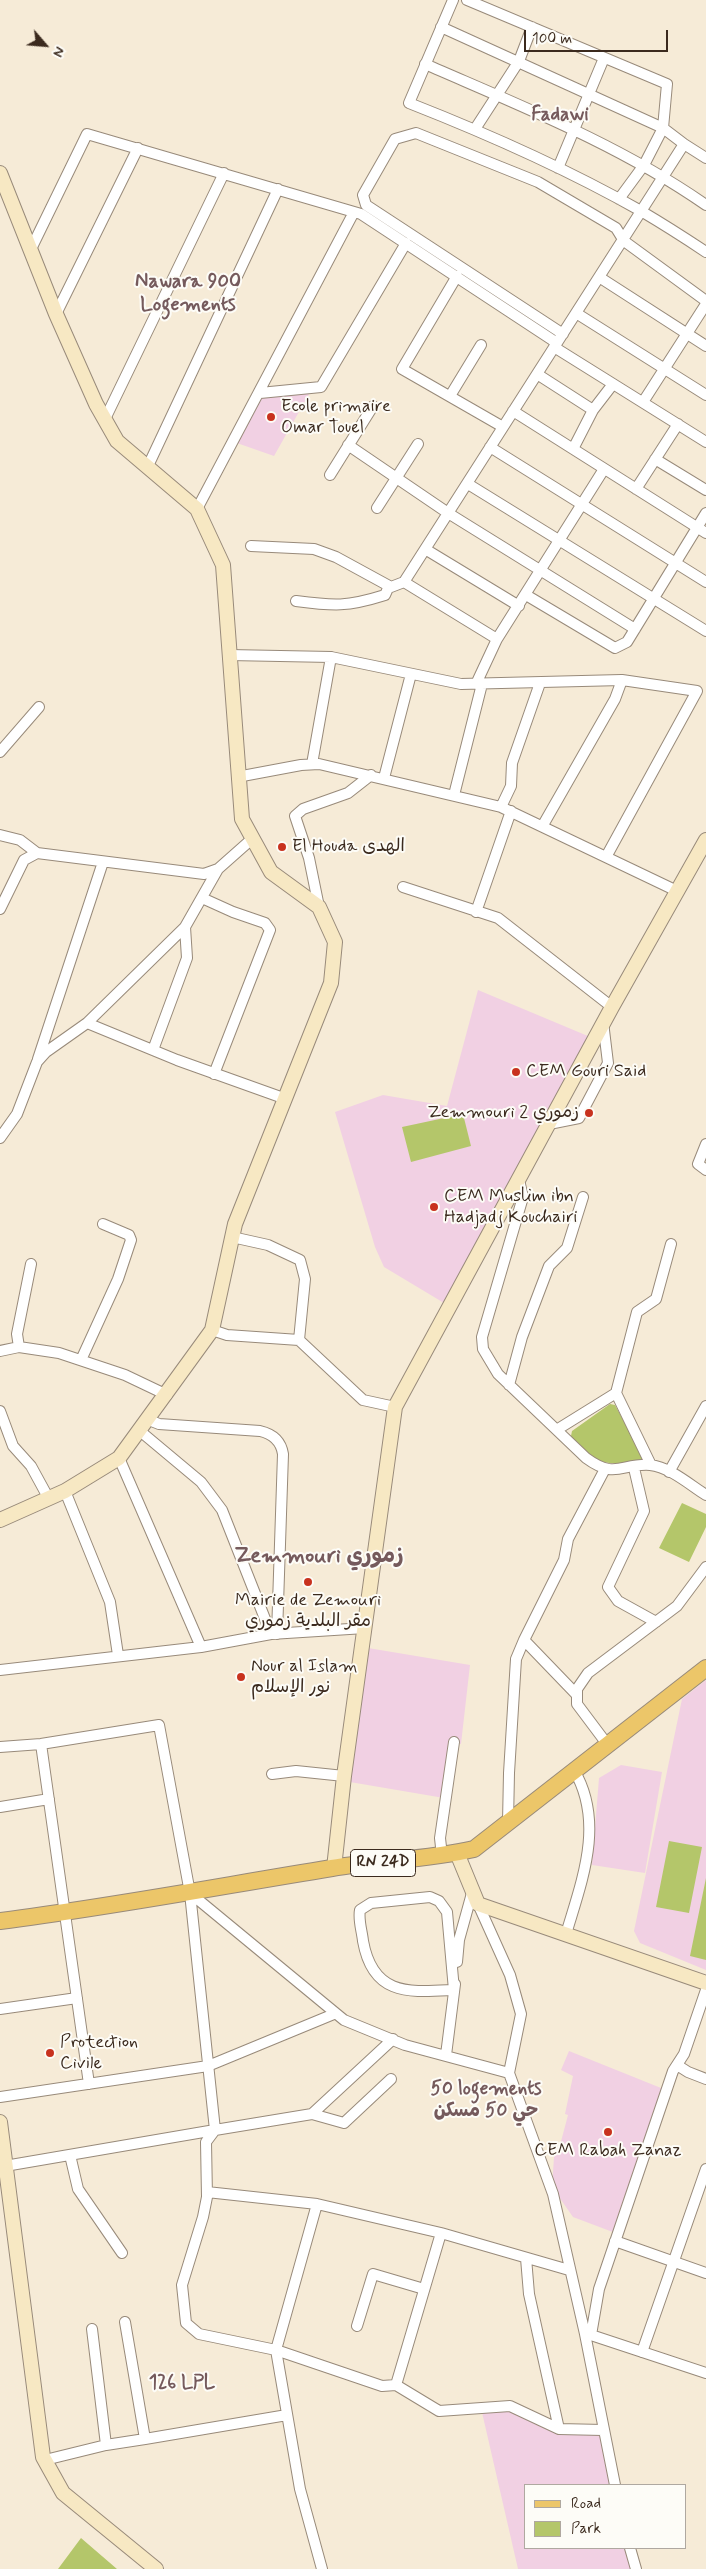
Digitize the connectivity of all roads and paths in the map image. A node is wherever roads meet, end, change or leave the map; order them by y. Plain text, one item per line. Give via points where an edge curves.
1 (453, 0) edge
2 (467, 0) edge
3 (441, 28) junction
4 (532, 28) junction
5 (604, 58) junction
6 (520, 62) junction
7 (425, 64) junction
8 (589, 93) junction
9 (496, 95) junction
10 (663, 128) junction
11 (475, 129) junction
12 (575, 130) junction
13 (684, 144) junction
14 (138, 148) junction
15 (706, 158) edge
16 (644, 166) junction
17 (558, 168) junction
18 (0, 173) edge
19 (224, 173) junction
20 (664, 176) junction
21 (278, 189) junction
22 (618, 199) junction
23 (706, 205) edge
24 (641, 211) junction
25 (354, 212) junction
26 (624, 241) junction
27 (406, 243) junction
28 (31, 249) junction
29 (706, 252) edge
30 (458, 276) junction
31 (599, 277) junction
32 (706, 302) edge
33 (576, 313) junction
34 (56, 314) junction
35 (687, 334) junction
36 (558, 341) junction
37 (481, 345) dead end
38 (706, 346) edge
39 (664, 369) junction
40 (537, 374) junction
41 (613, 384) junction
42 (260, 393) junction
43 (706, 395) edge
44 (450, 396) junction
45 (643, 402) junction
46 (373, 406) dead end
47 (593, 410) junction
48 (513, 411) junction
49 (104, 419) junction
50 (678, 424) junction
51 (503, 427) junction
52 (706, 442) edge
53 (418, 444) dead end
54 (348, 445) junction
55 (490, 447) junction
56 (573, 449) junction
57 (655, 459) junction
58 (148, 466) junction
59 (604, 469) junction
60 (330, 475) dead end
61 (397, 476) junction
62 (468, 484) junction
63 (636, 489) junction
64 (706, 490) edge
65 (582, 504) junction
66 (377, 508) dead end
67 (197, 509) junction
68 (448, 513) junction
69 (706, 514) edge
70 (702, 531) edge
71 (560, 540) junction
72 (250, 546) dead end
73 (425, 549) junction
74 (676, 563) junction
75 (541, 571) junction
76 (404, 582) junction
77 (706, 582) edge
78 (389, 586) junction
79 (526, 595) junction
80 (654, 598) junction
81 (296, 601) dead end
82 (519, 606) junction
83 (635, 629) junction
84 (706, 630) edge
85 (497, 639) junction
86 (229, 655) junction
87 (331, 658) junction
88 (410, 674) junction
89 (622, 680) junction
90 (540, 683) junction
91 (479, 684) junction
92 (701, 692) edge
93 (39, 707) dead end
94 (0, 752) edge
95 (312, 764) junction
96 (372, 775) junction
97 (237, 777) junction
98 (384, 778) junction
99 (454, 795) junction
100 (502, 807) junction
101 (512, 811) junction
102 (543, 826) junction
103 (0, 835) edge
104 (253, 838) junction
105 (706, 840) edge
106 (37, 853) junction
107 (606, 857) junction
108 (103, 862) junction
109 (218, 869) junction
110 (403, 887) dead end
111 (677, 891) junction
112 (202, 898) junction
113 (319, 907) junction
114 (0, 909) edge
115 (476, 912) junction
116 (185, 927) junction
117 (612, 1006) junction
118 (603, 1022) junction
119 (87, 1023) junction
120 (153, 1050) junction
121 (37, 1062) junction
122 (214, 1074) junction
123 (286, 1099) junction
124 (549, 1124) junction
125 (0, 1138) edge
126 (706, 1144) edge
127 (706, 1170) edge
128 (519, 1180) junction
129 (583, 1197) dead end
130 (103, 1224) dead end
131 (232, 1236) junction
132 (671, 1244) dead end
133 (31, 1264) dead end
134 (212, 1330) junction
135 (298, 1340) junction
136 (19, 1347) junction
137 (0, 1351) edge
138 (81, 1360) junction
139 (509, 1384) junction
140 (616, 1393) junction
141 (167, 1395) junction
142 (706, 1406) edge
143 (394, 1407) junction
144 (0, 1410) edge
145 (149, 1420) junction
146 (558, 1429) junction
147 (140, 1431) junction
148 (119, 1458) junction
149 (651, 1465) junction
150 (634, 1468) junction
151 (605, 1469) junction
152 (669, 1472) junction
153 (65, 1492) junction
154 (706, 1495) edge
155 (48, 1499) junction
156 (0, 1520) edge
157 (706, 1567) edge
158 (656, 1622) junction
159 (365, 1628) junction
160 (274, 1634) junction
161 (524, 1640) junction
162 (201, 1647) junction
163 (118, 1655) junction
164 (706, 1668) edge
165 (0, 1670) edge
166 (577, 1695) junction
167 (454, 1742) dead end
168 (41, 1744) junction
169 (607, 1744) junction
170 (0, 1747) edge
171 (574, 1770) junction
172 (272, 1774) dead end
173 (344, 1776) junction
174 (48, 1799) junction
175 (0, 1807) edge
176 (508, 1822) junction
177 (450, 1855) junction
178 (334, 1868) junction
179 (190, 1892) junction
180 (475, 1898) junction
181 (65, 1913) junction
182 (0, 1921) edge
183 (566, 1934) junction
184 (706, 1983) edge
185 (454, 1990) junction
186 (705, 1996) edge
187 (77, 1998) junction
188 (0, 2009) edge
189 (334, 2014) junction
190 (393, 2040) junction
191 (446, 2055) junction
192 (677, 2065) junction
193 (208, 2066) junction
194 (509, 2074) junction
195 (706, 2078) edge
196 (391, 2079) dead end
197 (89, 2084) junction
198 (0, 2097) edge
199 (312, 2114) junction
200 (0, 2122) edge
201 (214, 2130) junction
202 (70, 2155) junction
203 (5, 2166) junction
204 (706, 2169) edge
205 (704, 2181) edge
206 (206, 2192) junction
207 (317, 2204) junction
208 (441, 2233) junction
209 (615, 2241) junction
210 (122, 2253) dead end
211 (526, 2258) junction
212 (674, 2261) junction
213 (569, 2270) junction
214 (706, 2273) edge
215 (424, 2288) junction
216 (125, 2322) dead end
217 (357, 2326) dead end
218 (92, 2329) dead end
219 (588, 2334) junction
220 (276, 2350) junction
221 (642, 2352) junction
222 (706, 2373) edge
223 (396, 2385) junction
224 (287, 2415) junction
225 (559, 2429) junction
226 (603, 2430) junction
227 (146, 2439) junction
228 (106, 2445) junction
229 (45, 2460) junction
230 (615, 2484) edge
231 (630, 2549) edge
232 (156, 2569) edge
233 (322, 2569) edge
234 (636, 2569) edge

1 - 3 street
2 - 4 street
3 - 6 street
3 - 7 street
4 - 5 street
4 - 6 street
5 - 8 street
5 - 10 street via 667,84
6 - 8 street
6 - 9 street
7 - 9 street
7 - 11 street via 409,103
8 - 10 street
8 - 12 street
9 - 11 street
9 - 12 street
10 - 13 street
10 - 16 street
11 - 17 street
12 - 16 street
12 - 17 street
13 - 15 street
13 - 20 street
14 - 19 street
14 - 28 street via 87,134
14 - 34 street
16 - 20 street
16 - 22 street
17 - 22 street
18 - 28 street
19 - 21 street
19 - 49 street
20 - 23 street
20 - 24 street
21 - 25 street
21 - 58 street
22 - 24 street
24 - 26 street
24 - 29 street
25 - 27 street
25 - 42 street
26 - 31 street
26 - 32 street
26 - 36 street via 616,228 538,182 416,133 395,139 363,195 366,205
27 - 30 street
27 - 42 street via 321,387
28 - 34 street
30 - 36 street
30 - 44 street via 402,370
31 - 33 street
31 - 35 street
32 - 35 street
33 - 36 street
33 - 39 street
34 - 49 street
35 - 38 street
35 - 39 street
36 - 40 street
36 - 41 street
37 - 44 street
39 - 43 street
39 - 45 street
40 - 47 street
40 - 48 street
41 - 45 street
41 - 47 street
42 - 67 street
44 - 51 street
45 - 50 street
46 - 54 street
47 - 56 street
48 - 51 street
48 - 56 street
49 - 58 street via 117,441
50 - 52 street
50 - 57 street
51 - 55 street
53 - 61 street
54 - 60 street
54 - 61 street
55 - 62 street
55 - 65 street
56 - 59 street
57 - 63 street
57 - 64 street
58 - 67 street
59 - 63 street
59 - 65 street
61 - 66 street
61 - 68 street
62 - 68 street
62 - 71 street
63 - 70 street
65 - 71 street
65 - 74 street
67 - 86 street via 223,565
68 - 73 street
68 - 75 street
69 - 70 street
70 - 74 street
71 - 75 street
71 - 80 street
72 - 78 street via 314,550 336,557
73 - 76 street
73 - 82 street
74 - 77 street
74 - 80 street
75 - 79 street
75 - 83 street
76 - 78 street
76 - 85 street
78 - 81 street via 385,594 354,604 329,606
79 - 82 street
79 - 83 street via 615,648 627,642
80 - 83 street
80 - 84 street
82 - 85 street
85 - 91 street
86 - 87 street
86 - 97 street
87 - 88 street
87 - 95 street
88 - 91 street via 461,684
88 - 98 street
89 - 90 street
89 - 92 street
89 - 102 street via 615,699
90 - 91 street
90 - 100 street via 512,763 511,786
91 - 99 street
92 - 107 street
93 - 94 street
95 - 96 street
95 - 97 street
96 - 98 street
96 - 113 street via 348,793 303,809 295,816 309,858
97 - 104 street via 242,818
98 - 99 street
99 - 100 street
100 - 101 street
101 - 102 street
101 - 115 street
102 - 107 street
103 - 106 street via 20,840
104 - 109 street
104 - 113 street via 270,872
105 - 111 street
106 - 108 street
106 - 114 street via 24,860
107 - 111 street
108 - 109 street via 204,874
108 - 121 street
109 - 112 street
110 - 115 street
111 - 117 street
112 - 116 street
112 - 122 street via 265,922 270,930
113 - 123 street via 335,942 331,983
115 - 117 street via 498,918
116 - 119 street
116 - 120 street via 186,958
117 - 118 street
118 - 124 street
118 - 124 street via 608,1062 579,1118
119 - 120 street
119 - 121 street
120 - 122 street
121 - 125 street via 17,1114
122 - 123 street
123 - 131 street
124 - 128 street
126 - 127 street via 698,1164
128 - 139 street via 523,1197 482,1337 483,1349
128 - 143 street
129 - 139 street via 567,1248 549,1266 542,1283 522,1336
130 - 138 street via 129,1235 130,1240 118,1279
131 - 134 street
131 - 135 street via 268,1246 300,1260 306,1279
132 - 140 street via 656,1299 637,1312
133 - 136 street via 17,1334
134 - 135 street via 226,1335
134 - 141 street
135 - 143 street via 363,1400
136 - 137 street
136 - 138 street
138 - 141 street via 125,1375
139 - 146 street
140 - 146 street
140 - 149 street
141 - 145 street
142 - 152 street
143 - 159 street
144 - 155 street via 13,1446 31,1466
145 - 147 street
145 - 160 street via 159,1424 267,1432 278,1441 283,1454
146 - 151 street via 586,1458
147 - 148 street
147 - 160 street via 202,1482 222,1510
148 - 153 street
148 - 162 street
149 - 150 street
149 - 152 street
150 - 151 street
150 - 158 street via 644,1511 608,1587 618,1601
151 - 161 street via 568,1539 564,1560
152 - 154 street
153 - 155 street
153 - 163 street via 110,1602
155 - 156 street
157 - 158 street via 677,1606
158 - 166 street via 588,1673 577,1689
159 - 160 street
159 - 173 street
160 - 162 street
161 - 166 street
161 - 176 street via 516,1659
162 - 163 street
163 - 165 street
164 - 169 main road, RN 24D
166 - 169 street via 577,1704
167 - 177 street via 440,1838
168 - 170 street
168 - 174 street
168 - 179 street via 159,1725
169 - 171 main road, RN 24D
171 - 176 main road, RN 24D
171 - 183 street via 583,1786 590,1818 589,1843 586,1869
172 - 173 street via 296,1771
173 - 178 street
174 - 175 street
174 - 181 street
176 - 177 main road, RN 24D via 474,1849
177 - 178 main road, RN 24D
177 - 180 street
178 - 179 main road, RN 24D
179 - 181 main road, RN 24D
179 - 189 street
179 - 193 street
180 - 183 street
180 - 185 street via 459,1940
180 - 194 street via 510,1975 521,2014
181 - 182 main road, RN 24D
181 - 187 street
183 - 184 street
185 - 185 street via 448,1916 443,1904 435,1898 426,1898 371,1903 363,1907 359,1914 365,1948 381,1977 405,1992
185 - 191 street
186 - 192 street
187 - 188 street
187 - 197 street
189 - 190 street
189 - 193 street
190 - 191 street
190 - 199 street
191 - 194 street
192 - 195 street
192 - 209 street
193 - 197 street
193 - 201 street
194 - 213 street via 553,2194
196 - 199 street via 344,2124
197 - 198 street
199 - 201 street
200 - 203 street
201 - 202 street
201 - 206 street via 206,2142
202 - 203 street
202 - 210 street via 78,2189
203 - 229 street via 37,2420
204 - 205 street
205 - 212 street
206 - 207 street
206 - 220 street via 203,2217 182,2285 186,2323 199,2334
207 - 208 street
207 - 220 street
208 - 211 street
208 - 215 street
209 - 212 street
209 - 219 street
211 - 213 street
211 - 225 street via 529,2294
212 - 214 street
212 - 221 street
213 - 219 street
215 - 217 street via 373,2274
215 - 223 street
216 - 227 street
218 - 228 street
219 - 221 street
219 - 226 street
220 - 223 street via 382,2386
220 - 224 street
221 - 222 street
223 - 225 street via 440,2411 510,2406
224 - 227 street
224 - 233 street via 300,2489
225 - 226 street
226 - 230 street
227 - 228 street
228 - 229 street
229 - 232 street via 63,2493
231 - 234 street

